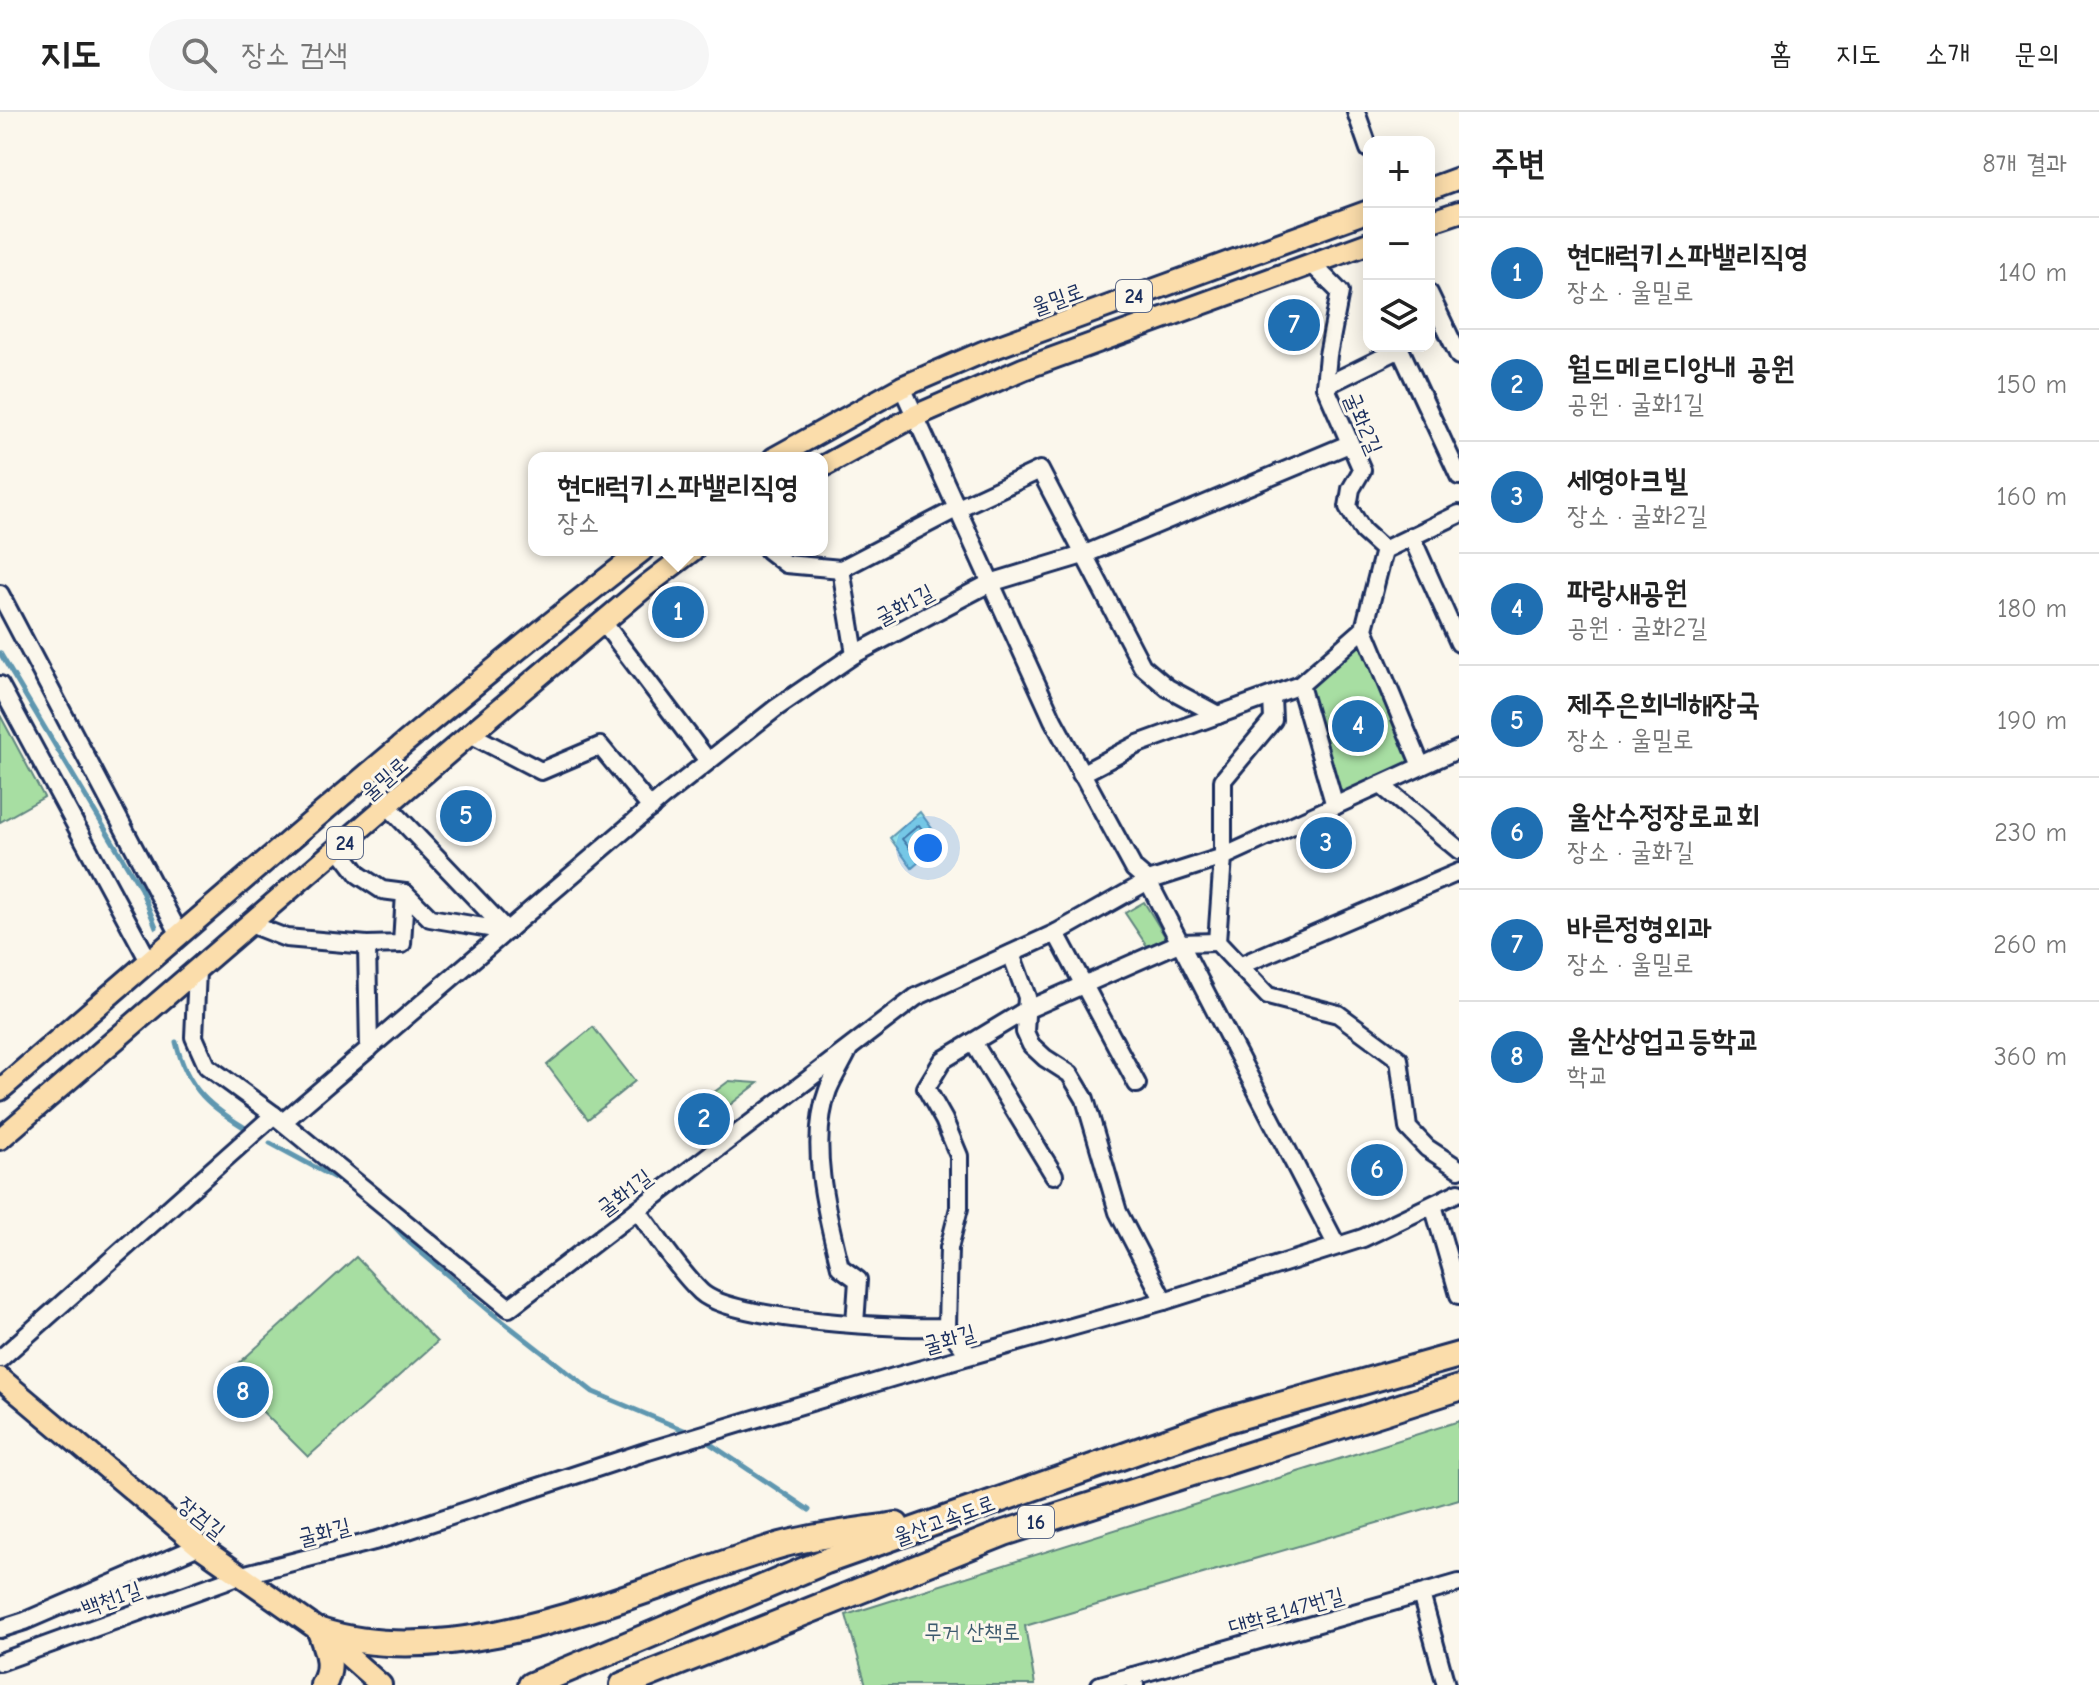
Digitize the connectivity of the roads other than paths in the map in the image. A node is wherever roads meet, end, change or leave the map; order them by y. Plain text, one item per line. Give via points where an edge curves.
1 (1356, 112) edge
2 (1364, 136) edge
3 (1459, 178) edge
4 (1435, 187) edge
5 (1459, 212) edge
6 (1363, 213) edge
7 (1435, 220) edge
8 (1363, 245) edge
9 (1311, 263) junction
10 (1435, 306) edge
11 (1459, 356) edge
12 (1325, 386) junction
13 (902, 387) junction
14 (915, 416) junction
15 (1349, 444) junction
16 (785, 452) edge
17 (828, 464) edge
18 (1459, 476) edge
19 (956, 509) junction
20 (1459, 514) edge
21 (1411, 536) junction
22 (1384, 550) junction
23 (1083, 555) junction
24 (635, 556) edge
25 (686, 556) edge
26 (776, 556) edge
27 (841, 569) junction
28 (990, 583) junction
29 (0, 594) edge
30 (603, 622) junction
31 (1364, 629) junction
32 (1459, 643) edge
33 (855, 654) junction
34 (0, 685) edge
35 (1300, 685) junction
36 (1272, 697) junction
37 (1218, 715) junction
38 (470, 734) junction
39 (1459, 749) edge
40 (708, 761) junction
41 (1421, 766) junction
42 (1081, 774) junction
43 (1381, 785) junction
44 (388, 806) junction
45 (1335, 806) junction
46 (651, 808) junction
47 (339, 849) junction
48 (1459, 850) edge
49 (1223, 857) junction
50 (1459, 872) edge
51 (1148, 881) junction
52 (405, 893) junction
53 (250, 924) junction
54 (507, 931) junction
55 (1056, 933) junction
56 (180, 935) junction
57 (1217, 942) junction
58 (1179, 943) junction
59 (367, 945) junction
60 (1011, 954) junction
61 (149, 961) junction
62 (1239, 966) junction
63 (197, 971) junction
64 (1083, 985) junction
65 (1026, 1010) junction
66 (973, 1042) junction
67 (851, 1046) junction
68 (369, 1049) junction
69 (1137, 1084) dead end
70 (0, 1090) edge
71 (279, 1118) junction
72 (0, 1139) edge
73 (1459, 1169) edge
74 (1054, 1175) dead end
75 (1459, 1192) edge
76 (1433, 1205) junction
77 (637, 1210) junction
78 (1337, 1246) junction
79 (1459, 1295) edge
80 (1164, 1301) junction
81 (855, 1324) junction
82 (947, 1327) junction
83 (969, 1355) junction
84 (1459, 1355) edge
85 (0, 1359) edge
86 (0, 1378) edge
87 (1459, 1388) edge
88 (962, 1513) junction
89 (199, 1546) junction
90 (238, 1576) junction
91 (1459, 1583) edge
92 (1421, 1594) junction
93 (0, 1629) edge
94 (320, 1631) junction
95 (0, 1662) edge
96 (1134, 1680) edge
97 (323, 1685) edge
98 (381, 1685) edge
99 (531, 1685) edge
100 (623, 1685) edge
101 (1100, 1685) edge
102 (1446, 1685) edge

1 - 2 street
3 - 4 main road
5 - 7 main road
6 - 13 main road, 울밀로 / 24 via 1060,322
8 - 9 main road, 24
9 - 12 street via 1340,292
9 - 14 main road, 24 via 1023,369
10 - 11 street
12 - 15 street, 굴화2길
12 - 18 street, 굴화2길 via 1400,349
13 - 14 street
13 - 16 main road, 울밀로 / 24
14 - 17 main road, 24
14 - 19 street
15 - 22 street, 굴화2길 via 1362,470 1348,507
15 - 23 street, 굴화1길
19 - 23 street via 1040,470
19 - 27 street
19 - 28 street
20 - 21 street
21 - 22 street
21 - 32 street
22 - 31 street
23 - 28 street, 굴화1길
23 - 37 street via 1142,666 1168,688
24 - 56 main road, 울밀로 / 24
25 - 30 main road, 울밀로 / 24
26 - 27 street via 786,564
27 - 33 street
28 - 33 street, 굴화1길
28 - 42 street
29 - 56 street
30 - 38 main road, 울밀로 / 24
30 - 40 street
31 - 35 street
31 - 41 street
33 - 40 street, 굴화1길
34 - 61 street
35 - 36 street
35 - 45 street
36 - 37 street
36 - 49 street via 1273,720 1223,780
37 - 42 street via 1138,744
38 - 44 main road, 울밀로 / 24
38 - 46 street via 541,771 600,746
39 - 41 street
40 - 46 street, 굴화1길
41 - 43 street
42 - 51 street via 1134,869
43 - 45 street
43 - 48 street
44 - 47 main road, 울밀로 / 24
44 - 54 street
45 - 49 street
46 - 54 street, 굴화1길
47 - 52 street via 359,875 382,890
47 - 53 main road, 울밀로 / 24
49 - 51 street
49 - 57 street
50 - 62 street
51 - 55 street, 굴화1길
51 - 58 street
52 - 54 street via 430,918
52 - 59 street via 402,944
53 - 59 street via 286,938
53 - 63 main road, 울밀로 / 24
54 - 68 street, 굴화1길
55 - 60 street, 굴화1길
55 - 64 street
56 - 61 main road, 울밀로 / 24
57 - 58 street
57 - 62 street
58 - 64 street
58 - 78 street
59 - 68 street
60 - 65 street via 1027,997
60 - 67 street, 굴화1길 via 916,997
61 - 70 main road, 울밀로 / 24
62 - 73 street via 1268,996 1338,1014 1399,1059 1408,1128
63 - 71 street, 굴화1길 via 194,1037 207,1066
63 - 72 main road, 울밀로 / 24
64 - 65 street
64 - 69 street
65 - 66 street
65 - 80 street via 1025,1032 1031,1045 1070,1074 1085,1099 1118,1212
66 - 74 street
66 - 82 street via 943,1060 926,1088 959,1156
67 - 77 street, 굴화1길
67 - 81 street via 828,1090 820,1151 826,1212 840,1267 858,1280
68 - 71 street, 굴화1길
71 - 77 street, 굴화1길 via 509,1308
71 - 85 street
75 - 76 street, 굴화길
76 - 78 street, 굴화길
76 - 79 street
77 - 81 street, 굴화길 via 703,1294 739,1309
78 - 80 street, 굴화길
80 - 83 street, 굴화길
81 - 82 street, 굴화길
82 - 83 street
83 - 90 street, 굴화길 via 648,1451 378,1540
84 - 88 highway, 울산고속도로 / 16 via 1220,1422
86 - 89 main road, 장검길
87 - 100 highway, 울산고속도로 / 16 via 1004,1533
88 - 94 highway via 785,1544 516,1630 400,1644 363,1643
88 - 99 highway, 울산고속도로 / 16 via 826,1561
89 - 90 main road, 장검길
89 - 93 street
90 - 94 main road, 장검길
90 - 95 street, 백천1길
91 - 92 street, 대학로147번길
92 - 96 street, 대학로147번길
92 - 102 street
94 - 97 highway via 330,1663
94 - 98 main road, 장검길
96 - 101 street, 대학로147번길

